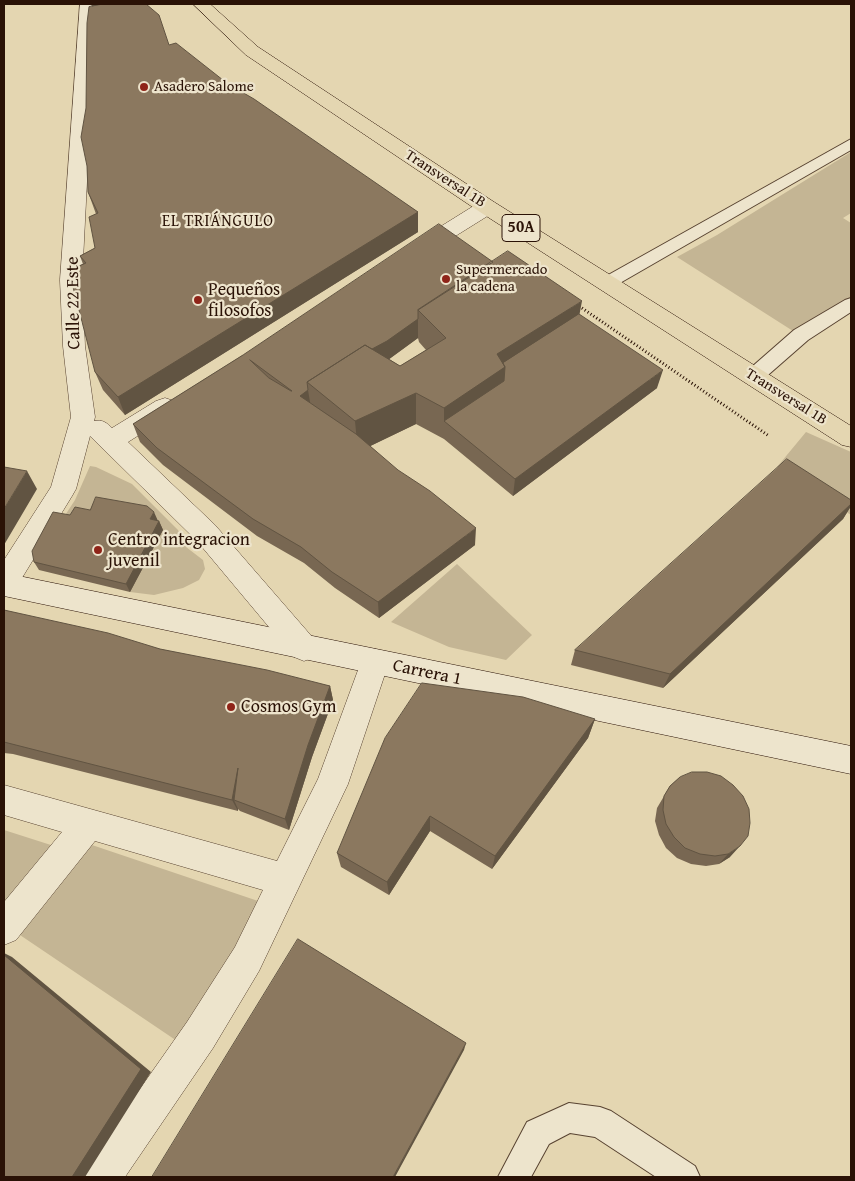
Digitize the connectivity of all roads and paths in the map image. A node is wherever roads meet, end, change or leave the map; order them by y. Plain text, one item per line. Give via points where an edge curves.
1 (88, 4) edge
2 (201, 4) edge
3 (851, 144) edge
4 (487, 207) junction
5 (399, 261) edge
6 (607, 283) junction
7 (573, 302) edge
8 (851, 304) edge
9 (753, 377) junction
10 (179, 399) edge
11 (83, 417) junction
12 (769, 436) dead end
13 (851, 438) edge
14 (111, 441) junction
15 (4, 584) edge
16 (304, 648) junction
17 (375, 662) junction
18 (851, 760) edge
19 (4, 800) edge
20 (88, 824) junction
21 (286, 880) junction
22 (4, 928) edge
23 (102, 1177) edge
24 (514, 1177) edge
25 (684, 1177) edge

1 - 11 street, Calle 22 Este via 71,280 74,346
2 - 4 main road, Transversal 1B / 50A via 252,51
3 - 6 lane
4 - 5 street
4 - 6 main road, Transversal 1B / 50A
6 - 9 main road, Transversal 1B / 50A
7 - 12 path
8 - 9 lane via 801,335
9 - 13 main road, Transversal 1B / 50A
10 - 14 street
11 - 14 street
11 - 15 street, Calle 22 Este via 63,490
14 - 16 street via 206,533
15 - 16 street, Carrera 1
16 - 17 street, Carrera 1
17 - 18 street, Carrera 1
17 - 21 street via 332,784
19 - 20 street
20 - 21 street
20 - 22 street
21 - 23 street via 246,959 200,1035
24 - 25 lane via 538,1133 569,1118 600,1122

